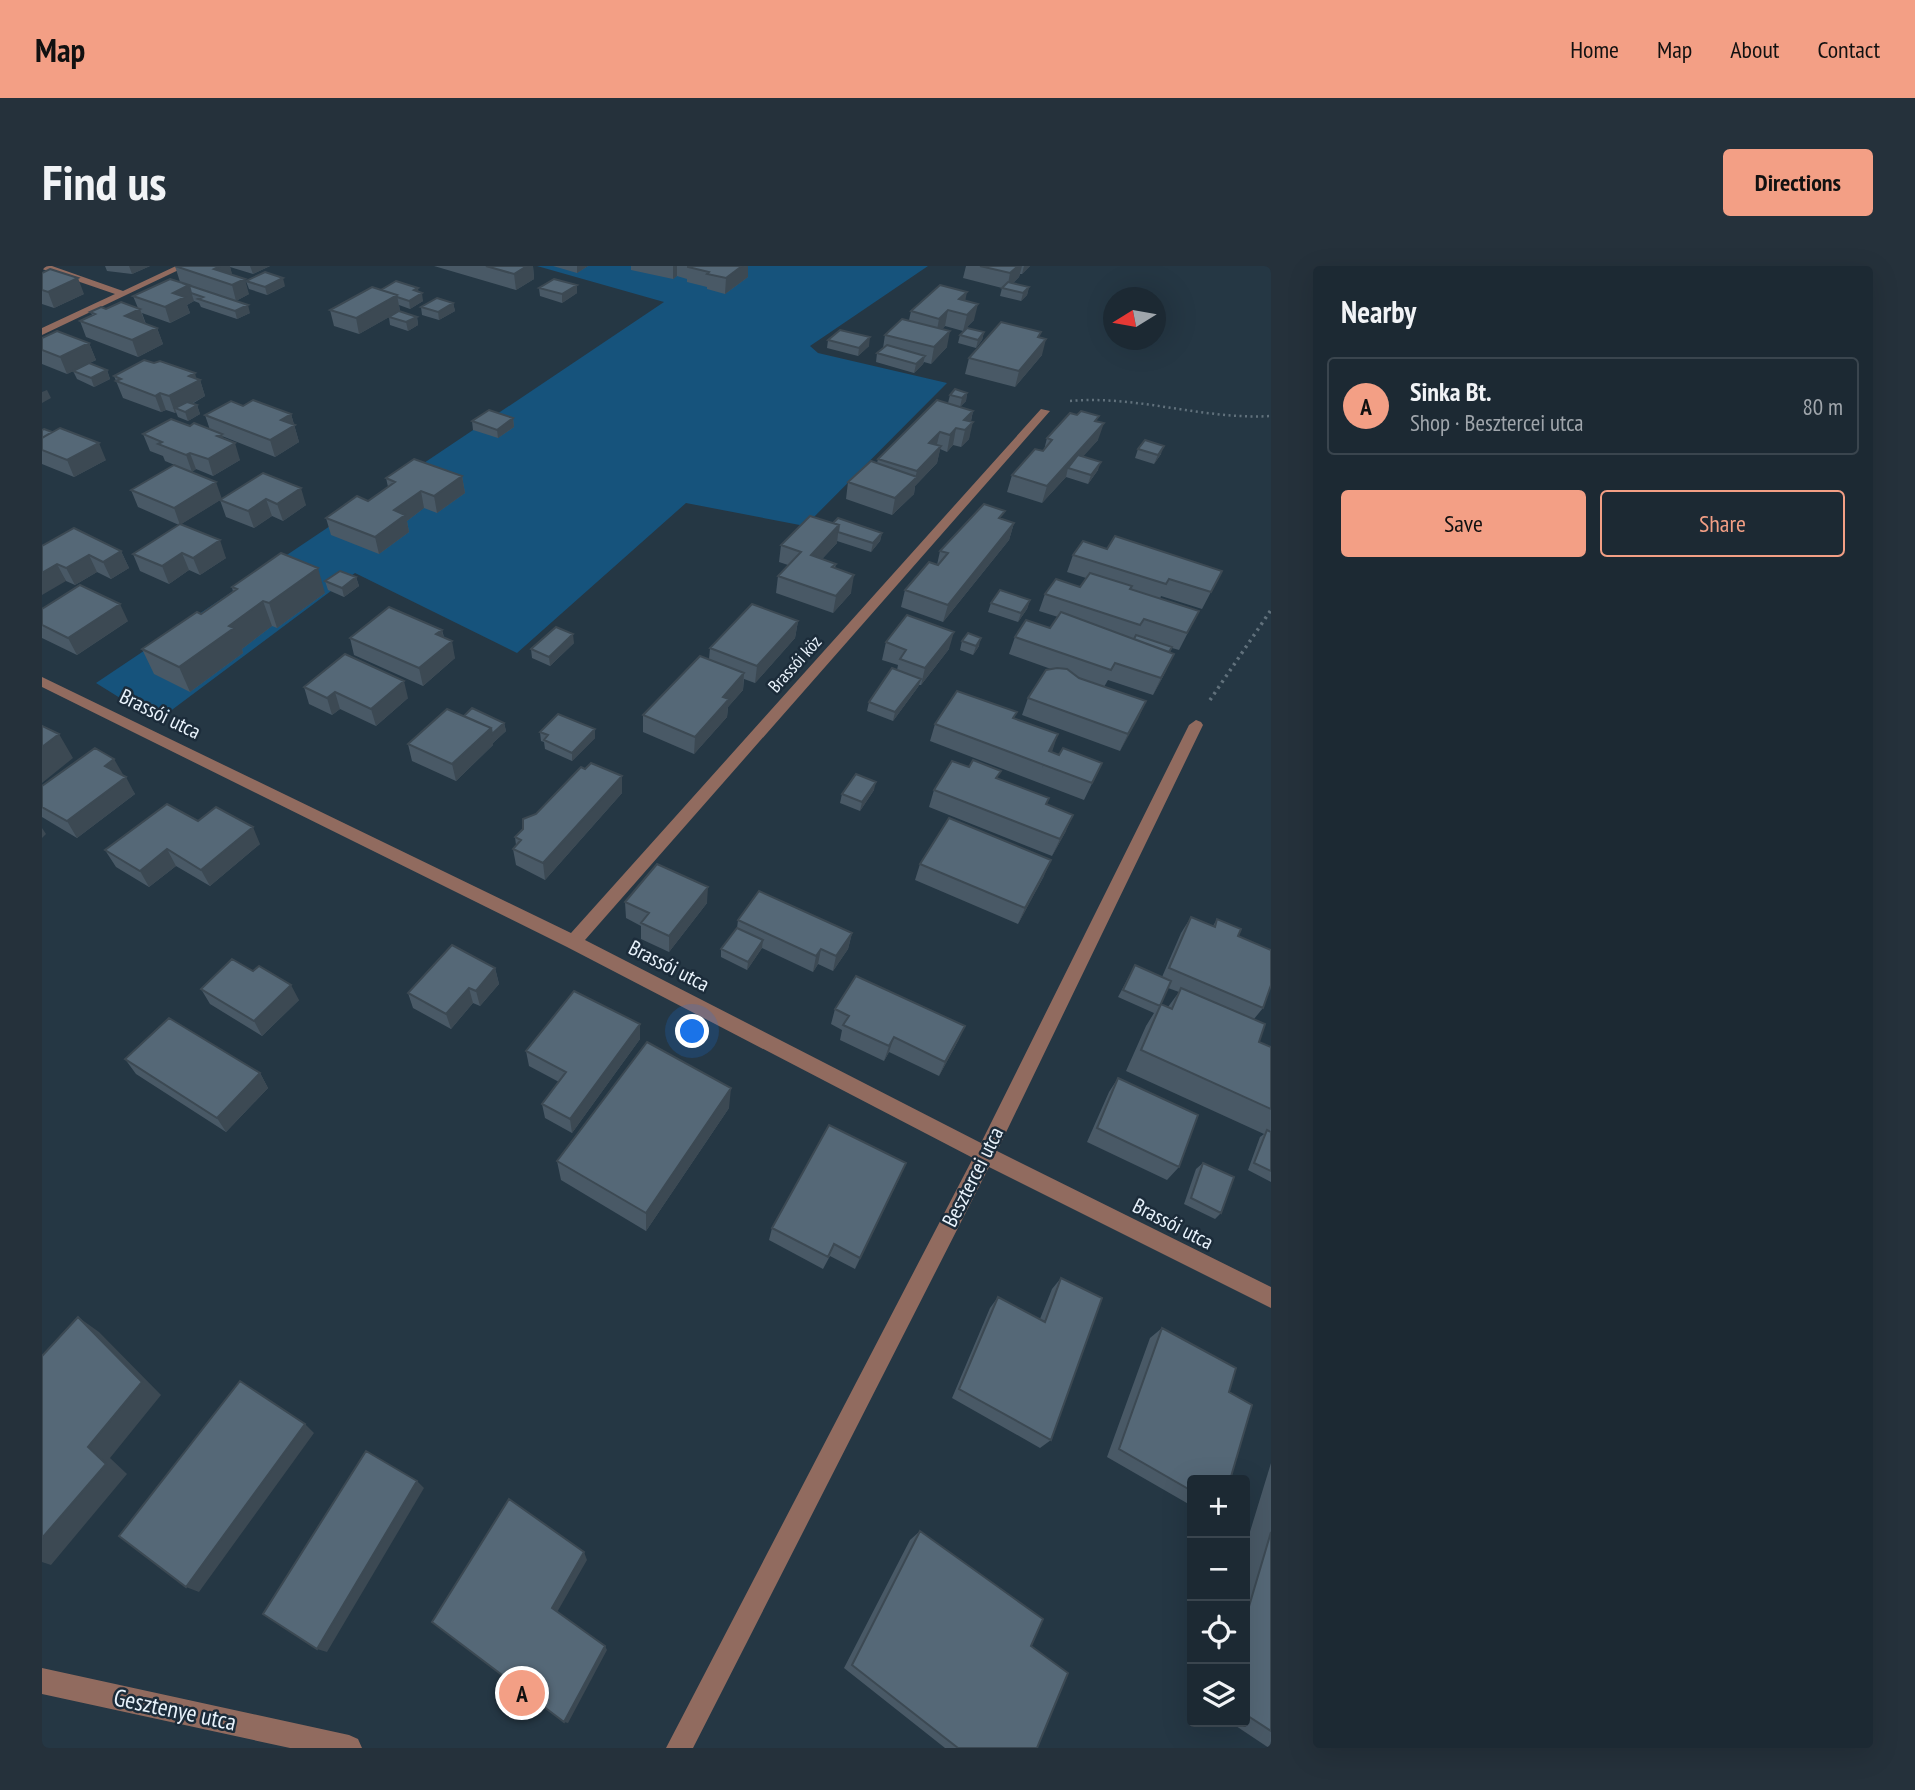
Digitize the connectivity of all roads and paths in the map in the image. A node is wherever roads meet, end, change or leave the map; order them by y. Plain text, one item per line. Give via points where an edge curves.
1 (43, 266) edge
2 (183, 266) edge
3 (122, 294) junction
4 (42, 332) edge
5 (1045, 411) joint
6 (1271, 416) edge
7 (1271, 610) edge
8 (42, 681) edge
9 (1196, 725) joint
10 (573, 943) junction
11 (985, 1155) junction
12 (1271, 1298) edge
13 (42, 1681) edge
14 (349, 1748) edge
15 (679, 1748) edge

1 - 3 street
2 - 3 street
3 - 4 street
5 - 6 path via 1085,399
5 - 10 street, Brassói köz
7 - 9 path
8 - 10 street, Brassói utca
9 - 11 street, Besztercei utca
10 - 11 street, Brassói utca
11 - 12 street, Brassói utca
11 - 15 street, Besztercei utca
13 - 14 street, Gesztenye utca

